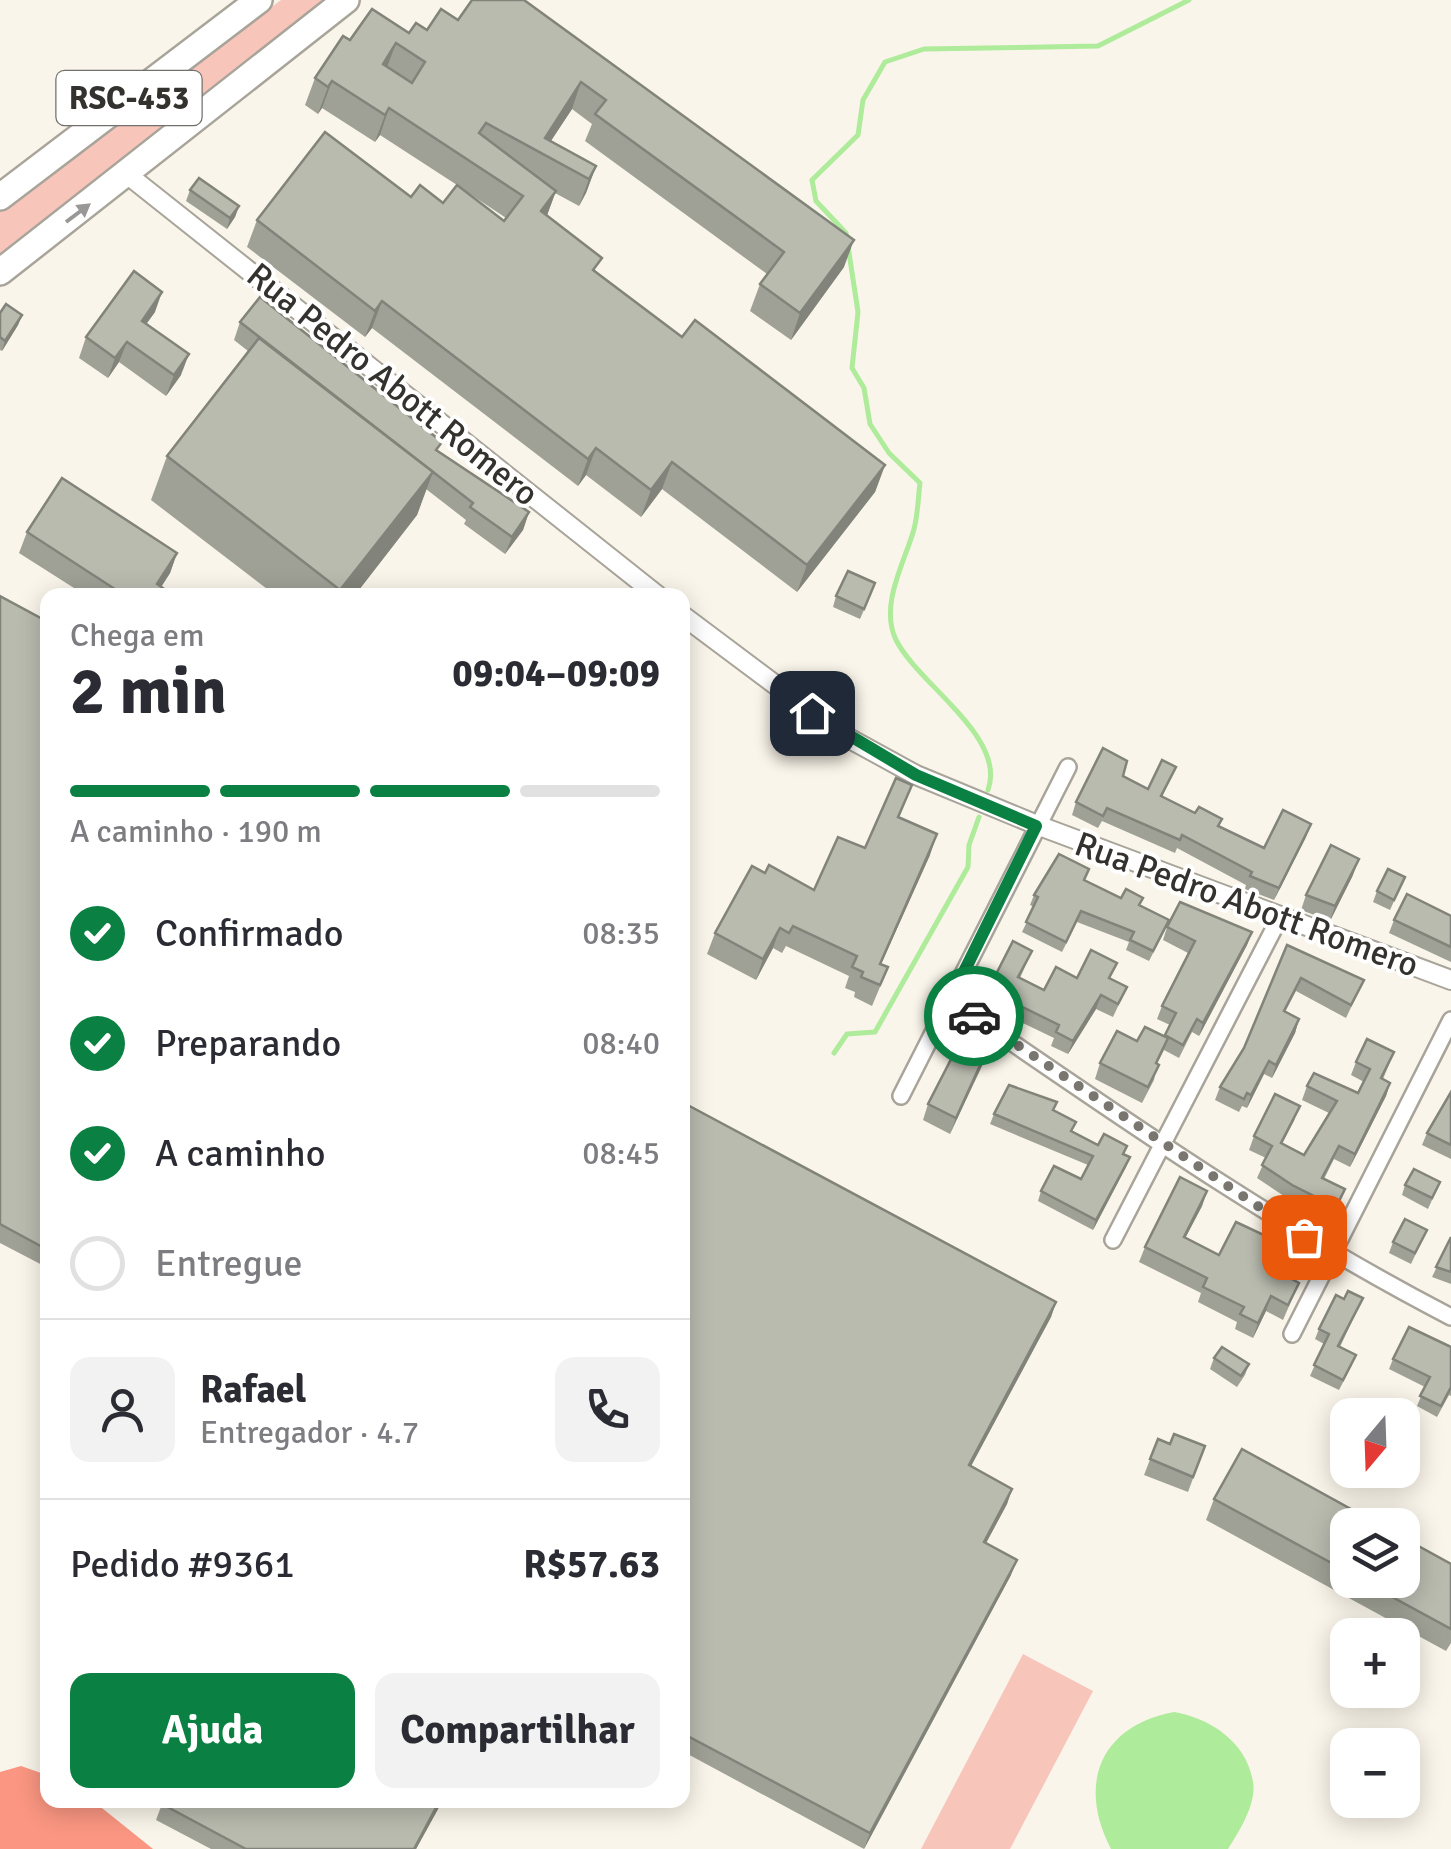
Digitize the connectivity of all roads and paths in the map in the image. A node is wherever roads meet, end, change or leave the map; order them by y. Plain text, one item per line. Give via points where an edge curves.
1 (232, 0) edge
2 (259, 0) edge
3 (346, 3) edge
4 (128, 175) junction
5 (0, 178) edge
6 (0, 197) edge
7 (0, 272) edge
8 (648, 588) edge
9 (690, 622) edge
10 (1068, 767) dead end
11 (1036, 826) junction
12 (1282, 915) junction
13 (1451, 980) edge
14 (950, 1000) junction
15 (1451, 1020) edge
16 (901, 1096) dead end
17 (1162, 1145) junction
18 (1113, 1240) dead end
19 (1332, 1255) junction
20 (1451, 1316) edge
21 (1292, 1334) dead end

1 - 5 highway, RSC-453
2 - 6 highway, RSC-453
3 - 4 highway
7 -> 4 highway
4 - 8 street, Rua Pedro Abott Romero
9 - 11 street, Rua Pedro Abott Romero via 842,734 916,775
10 - 11 street
11 - 12 street, Rua Pedro Abott Romero
11 - 14 street
12 - 13 street, Rua Pedro Abott Romero
12 - 17 street
14 - 16 street
14 - 17 street
15 - 19 street
17 - 18 street
17 - 19 street
19 - 20 street
19 - 21 street

